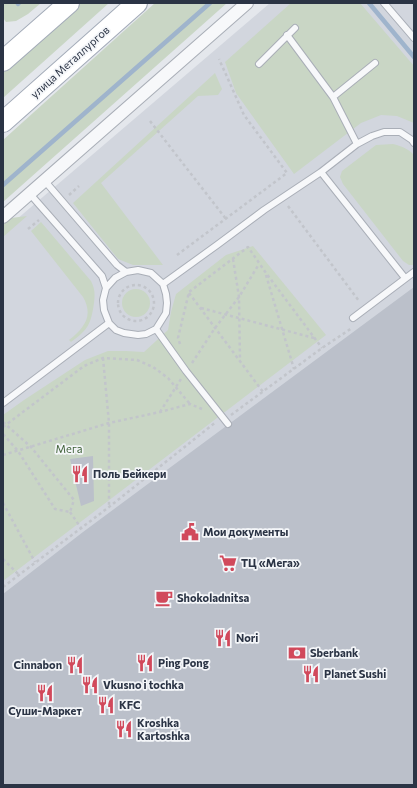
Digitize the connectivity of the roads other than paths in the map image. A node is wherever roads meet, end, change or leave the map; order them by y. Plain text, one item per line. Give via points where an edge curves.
1 (69, 3) edge
2 (137, 3) edge
3 (247, 3) edge
4 (384, 3) edge
5 (294, 28) dead end
6 (287, 35) junction
7 (414, 38) edge
8 (3, 62) edge
9 (375, 63) dead end
10 (259, 64) dead end
11 (333, 97) junction
12 (3, 122) edge
13 (414, 143) edge
14 (357, 144) junction
15 (321, 172) junction
16 (44, 180) junction
17 (30, 194) junction
18 (3, 217) edge
19 (126, 272) junction
20 (414, 272) edge
21 (405, 278) junction
22 (163, 284) junction
23 (106, 288) junction
24 (353, 318) dead end
25 (109, 324) junction
26 (156, 329) junction
27 (3, 403) edge
28 (228, 424) dead end

1 - 8 main road
2 - 12 main road, улица Металлургов
3 - 16 street
4 - 7 lane
5 - 6 lane
6 - 10 lane
6 - 11 lane
9 - 11 lane
11 - 14 lane
13 - 14 lane via 400,132 384,132
14 - 15 lane
15 - 21 lane
15 - 22 lane
16 - 17 street
16 - 19 lane via 117,265
17 - 18 street
17 - 23 lane via 102,276
19 - 22 lane via 138,270 151,273
19 - 23 lane via 115,278
20 - 21 lane
21 - 24 lane
22 - 26 lane via 167,303 166,313
23 - 25 lane via 103,300
25 - 26 lane via 116,330 138,335
25 - 27 lane
26 - 28 lane

